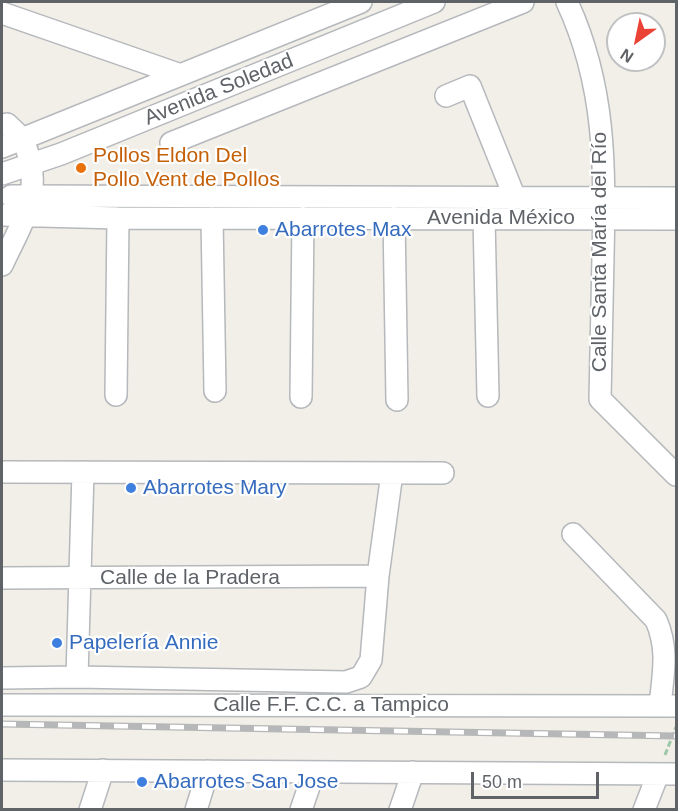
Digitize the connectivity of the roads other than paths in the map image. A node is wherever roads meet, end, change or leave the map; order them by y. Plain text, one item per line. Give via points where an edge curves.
1 (361, 2) edge
2 (434, 2) edge
3 (523, 2) edge
4 (567, 2) edge
5 (2, 13) edge
6 (293, 59) junction
7 (178, 74) junction
8 (309, 87) junction
9 (446, 96) dead end
10 (4, 115) edge
11 (171, 143) dead end
12 (10, 144) edge
13 (15, 170) edge
14 (515, 198) junction
15 (676, 198) edge
16 (23, 203) junction
17 (604, 208) junction
18 (2, 216) edge
19 (118, 218) junction
20 (212, 218) junction
21 (303, 218) junction
22 (394, 218) junction
23 (484, 218) junction
24 (676, 219) edge
25 (2, 265) edge
26 (215, 391) dead end
27 (116, 395) dead end
28 (488, 396) dead end
29 (301, 397) dead end
30 (397, 400) dead end
31 (2, 472) edge
32 (83, 472) junction
33 (392, 473) junction
34 (443, 473) dead end
35 (676, 475) edge
36 (573, 534) dead end
37 (378, 576) junction
38 (2, 578) edge
39 (80, 578) junction
40 (77, 677) junction
41 (2, 678) edge
42 (2, 705) edge
43 (668, 706) edge
44 (2, 770) edge
45 (103, 770) junction
46 (208, 771) junction
47 (314, 772) junction
48 (413, 772) junction
49 (667, 774) edge
50 (90, 810) edge
51 (196, 810) edge
52 (301, 810) edge
53 (400, 810) edge
54 (644, 810) edge

1 - 7 street, Avenida Soledad
2 - 6 street, Avenida Soledad
3 - 8 street
4 - 17 street, Calle Santa María del Río via 585,47 595,88 604,157
5 - 7 street
6 - 8 street
6 - 13 street, Avenida Soledad
7 - 12 street, Avenida Soledad
8 - 11 street
9 - 14 street via 470,86
10 - 12 street
12 - 13 street
13 - 16 street via 34,181
14 - 16 street, Avenida México
14 - 17 street, Avenida México
15 - 17 street, Avenida México
16 - 18 street
16 - 19 street, Avenida México
16 - 25 street
17 - 23 street, Avenida México
17 - 24 street, Avenida México
17 - 35 street, Calle Santa María del Río via 600,399
19 - 20 street, Avenida México
19 - 27 street
20 - 21 street, Avenida México
20 - 26 street
21 - 22 street, Avenida México
21 - 29 street
22 - 23 street, Avenida México
22 - 30 street
23 - 28 street
31 - 32 street
32 - 33 street
32 - 39 street
33 - 34 street
33 - 37 street
36 - 43 street via 656,620 665,650
37 - 39 street, Calle de la Pradera
37 - 40 street via 370,660 361,677 346,682
38 - 39 street, Calle de la Pradera
39 - 40 street
40 - 41 street
42 - 43 street, Calle F.F. C.C. a Tampico
44 - 45 street
45 - 46 street
45 - 50 street
46 - 47 street
46 - 51 street
47 - 48 street
47 - 52 street
48 - 49 street
48 - 53 street
49 - 54 street

